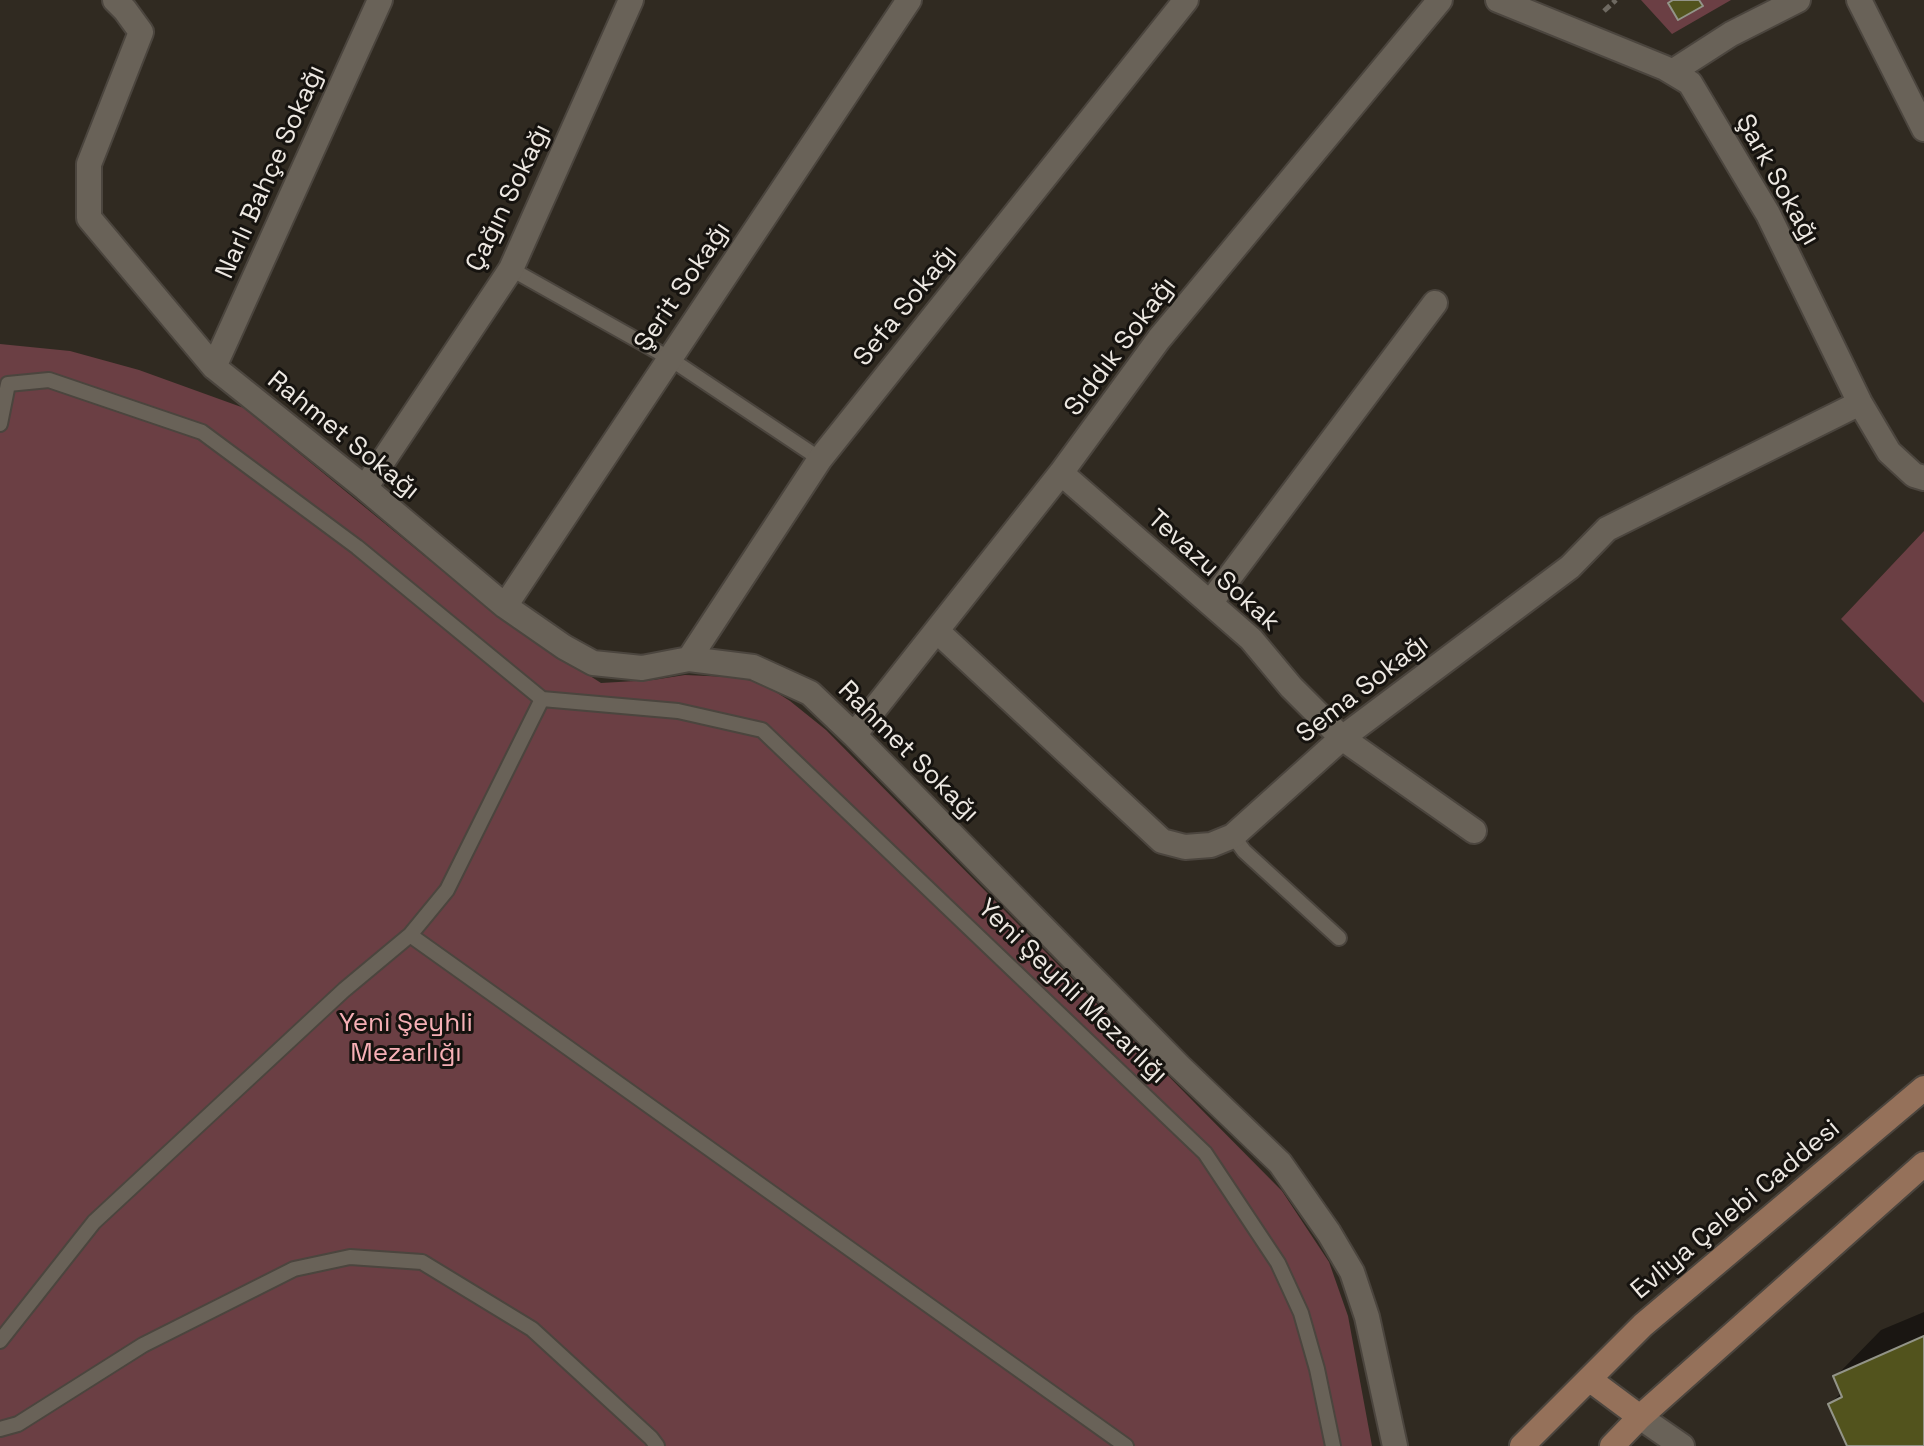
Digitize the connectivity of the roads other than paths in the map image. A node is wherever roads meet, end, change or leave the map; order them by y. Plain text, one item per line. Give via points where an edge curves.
1 (115, 0) edge
2 (380, 0) edge
3 (631, 0) edge
4 (909, 0) edge
5 (1186, 0) edge
6 (1440, 0) edge
7 (1498, 0) edge
8 (1798, 0) edge
9 (1859, 0) edge
10 (1672, 72) junction
11 (1924, 129) edge
12 (511, 269) junction
13 (1435, 303) dead end
14 (669, 358) junction
15 (214, 367) junction
16 (1860, 403) junction
17 (0, 424) edge
18 (820, 459) junction
19 (1061, 473) junction
20 (1924, 478) edge
21 (365, 488) junction
22 (1210, 603) junction
23 (505, 606) junction
24 (937, 631) junction
25 (689, 659) junction
26 (542, 699) junction
27 (854, 735) junction
28 (1342, 738) junction
29 (1474, 831) dead end
30 (1233, 836) junction
31 (410, 935) junction
32 (1339, 938) dead end
33 (1924, 1088) edge
34 (1924, 1164) edge
35 (0, 1341) edge
36 (1589, 1379) junction
37 (1640, 1417) junction
38 (0, 1429) edge
39 (657, 1446) edge
40 (1126, 1446) edge
41 (1333, 1446) edge
42 (1395, 1446) edge
43 (1522, 1446) edge
44 (1612, 1446) edge
45 (1682, 1446) edge

1 - 15 street, Rahmet Sokağı via 141,32 89,164 89,218
2 - 15 street, Narlı Bahçe Sokağı
3 - 12 street, Çağın Sokağı
4 - 14 street, Şerit Sokağı
5 - 18 street, Sefa Sokağı
6 - 19 street, Sıddık Sokağı via 1159,339
7 - 10 street, Şark Sokağı
8 - 10 street
9 - 11 street
10 - 16 street, Şark Sokağı via 1690,83 1768,214
12 - 14 lane
12 - 21 street, Çağın Sokağı
13 - 22 street
14 - 18 lane
14 - 23 street, Şerit Sokağı
15 - 21 street, Rahmet Sokağı
16 - 20 street, Şark Sokağı via 1889,452
16 - 28 street, Sema Sokağı via 1607,529 1570,567
17 - 26 lane via 8,384 49,380 202,432 357,547
18 - 25 street, Sefa Sokağı
19 - 22 street, Tevazu Sokak
19 - 24 street, Sıddık Sokağı
21 - 23 street, Rahmet Sokağı
22 - 28 street, Tevazu Sokak via 1251,639
23 - 25 street, Rahmet Sokağı via 593,663 642,668
24 - 27 street, Sıddık Sokağı
24 - 30 street, Sema Sokağı via 1162,841 1185,847
25 - 27 street, Rahmet Sokağı via 753,667 810,693
26 - 31 lane via 447,890
26 - 41 lane, Yeni Şeyhli Mezarlığı via 678,711 762,730 1205,1153 1278,1263 1301,1313
27 - 42 street, Rahmet Sokağı via 1280,1163 1352,1272
28 - 29 street, Tevazu Sokak
28 - 30 street, Sema Sokağı
30 - 32 lane
31 - 35 lane via 94,1222
31 - 40 lane
33 - 36 street, Evliya Çelebi Caddesi via 1643,1325
34 - 37 street
36 - 37 street
36 - 43 street, Evliya Çelebi Caddesi
37 - 44 street
37 - 45 street
38 - 39 lane via 18,1424 143,1345 294,1269 350,1257 422,1262 532,1329

